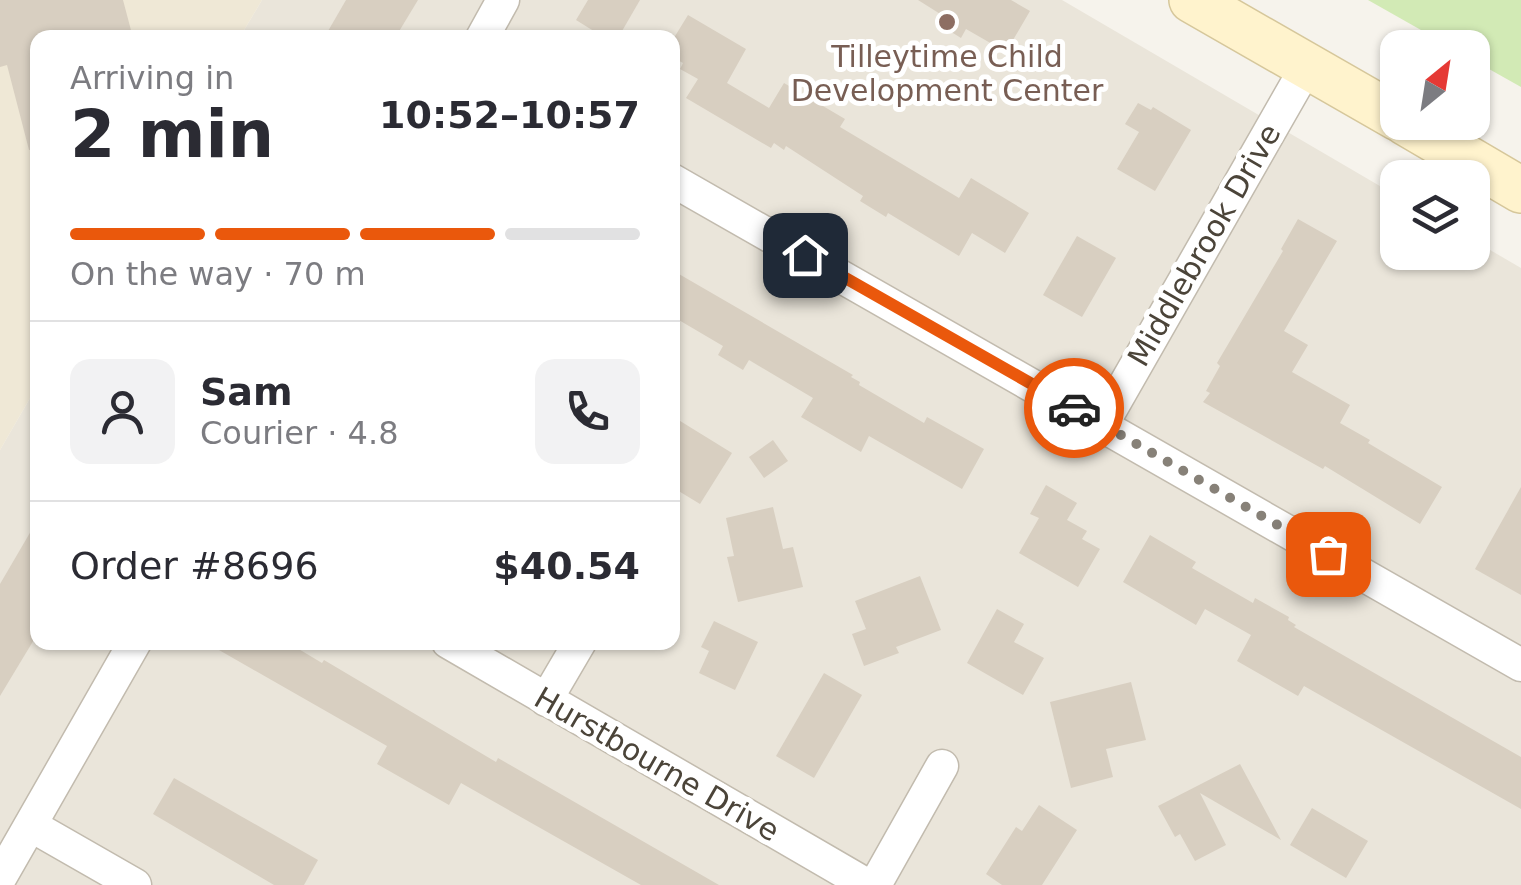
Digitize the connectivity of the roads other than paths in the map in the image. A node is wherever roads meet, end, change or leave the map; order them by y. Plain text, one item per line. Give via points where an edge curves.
1 (503, 0) edge
2 (1192, 0) edge
3 (486, 30) edge
4 (1308, 66) junction
5 (1380, 108) edge
6 (1435, 140) edge
7 (680, 185) edge
8 (1521, 190) edge
9 (1102, 424) junction
10 (131, 650) edge
11 (462, 650) edge
12 (575, 650) edge
13 (1521, 665) edge
14 (546, 700) junction
15 (942, 766) dead end
16 (32, 826) junction
17 (0, 878) edge
18 (134, 885) edge
19 (871, 885) edge

1 - 3 street
2 - 4 main road
4 - 5 main road
4 - 9 street, Middlebrook Drive
6 - 8 main road
7 - 9 street
9 - 13 street
10 - 16 street
11 - 14 street, Hurstbourne Drive
12 - 14 street
14 - 19 street, Hurstbourne Drive
15 - 19 street
16 - 17 street
16 - 18 street

